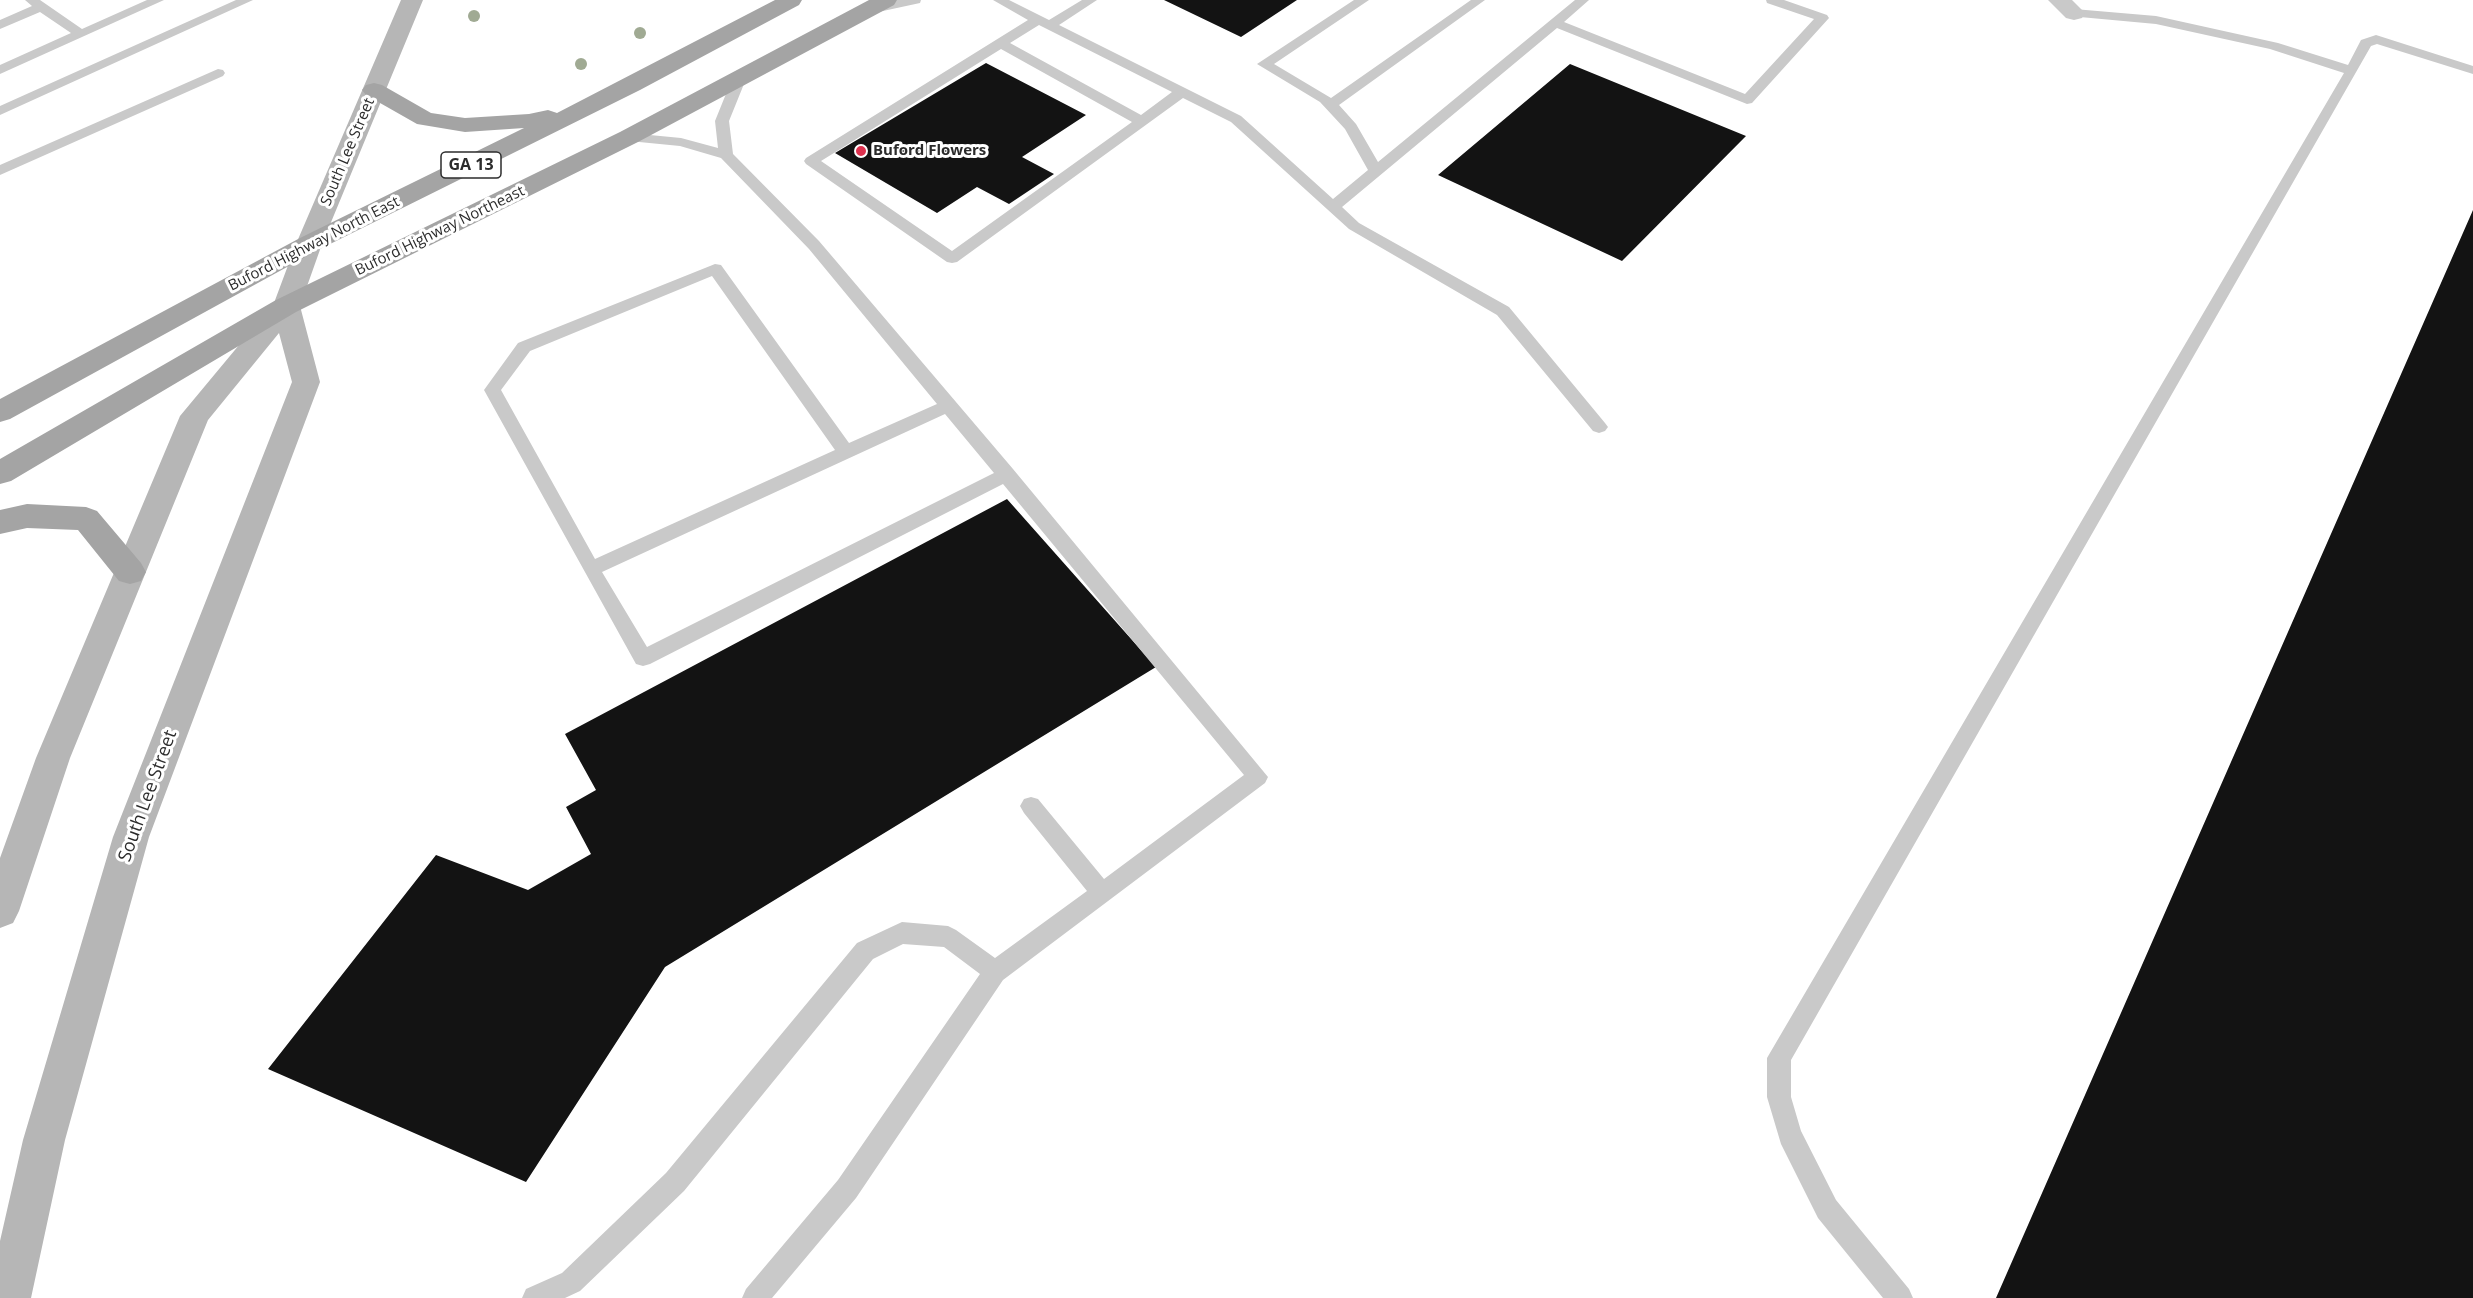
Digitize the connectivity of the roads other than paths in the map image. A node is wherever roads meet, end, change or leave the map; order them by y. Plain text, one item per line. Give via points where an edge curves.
1 (247, 0) edge
2 (412, 0) edge
3 (791, 0) edge
4 (915, 0) edge
5 (999, 0) edge
6 (1091, 0) edge
7 (1363, 0) edge
8 (1479, 0) edge
9 (1583, 0) edge
10 (1772, 0) edge
11 (154, 1) edge
12 (36, 3) edge
13 (878, 5) edge
14 (2067, 7) edge
15 (1045, 22) junction
16 (1555, 23) junction
17 (0, 25) edge
18 (81, 34) junction
19 (1000, 43) junction
20 (0, 70) edge
21 (2473, 70) edge
22 (2352, 71) junction
23 (218, 73) dead end
24 (740, 78) junction
25 (374, 90) junction
26 (1182, 92) junction
27 (1330, 105) junction
28 (0, 111) edge
29 (580, 111) junction
30 (1141, 122) junction
31 (629, 137) junction
32 (726, 155) junction
33 (0, 170) edge
34 (1376, 171) junction
35 (1333, 207) junction
36 (309, 244) junction
37 (286, 306) junction
38 (949, 405) junction
39 (0, 412) edge
40 (1599, 428) dead end
41 (846, 452) junction
42 (0, 473) edge
43 (1006, 474) junction
44 (0, 522) edge
45 (591, 569) junction
46 (130, 572) junction
47 (1031, 806) dead end
48 (1102, 893) junction
49 (0, 911) edge
50 (995, 972) junction
51 (9, 1298) edge
52 (535, 1298) edge
53 (755, 1298) edge
54 (1900, 1298) edge

1 - 28 lane
2 - 25 main road, South Lee Street
3 - 29 main road, Buford Highway North East / GA 13
4 - 13 lane
5 - 15 lane
6 - 15 lane
7 - 27 lane via 1264,64
8 - 27 lane
9 - 16 lane
10 - 16 lane via 1822,18 1747,100
11 - 18 lane
12 - 17 lane
12 - 18 lane
13 - 24 main road, Buford Highway Northeast / GA 13
14 - 22 lane via 2156,20 2273,46
15 - 19 lane
15 - 26 lane
16 - 34 lane
18 - 20 lane
19 - 30 lane
19 - 30 lane via 811,161 952,258
21 - 22 lane via 2376,39 2366,43
22 - 54 lane via 1779,1058 1779,1098 1790,1135 1821,1198
23 - 33 lane
24 - 31 main road, Buford Highway Northeast / GA 13
24 - 32 lane via 722,122
25 - 29 main road via 425,119 465,126 530,121
25 - 36 main road, South Lee Street
26 - 30 lane
26 - 35 lane via 1236,119
27 - 34 lane via 1351,127
29 - 36 main road, Buford Highway North East / GA 13
31 - 32 lane via 681,141
31 - 37 main road, Buford Highway Northeast / GA 13
32 - 38 lane via 814,245
34 - 35 lane
35 - 40 lane via 1354,226 1503,311
36 - 37 main road, South Lee Street
36 - 39 main road, Buford Highway North East / GA 13
37 - 42 main road, Buford Highway Northeast / GA 13
37 - 46 main road, South Lee Street via 195,416
37 - 51 main road, South Lee Street via 306,382 131,837 44,1140
38 - 41 lane
38 - 43 lane
41 - 45 lane
41 - 45 lane via 715,269 524,347 492,390
43 - 45 lane via 644,658
43 - 48 lane via 1258,777
44 - 46 main road via 27,516 86,519
46 - 49 main road, South Lee Street via 53,758
47 - 48 lane
48 - 50 lane
50 - 52 lane via 948,937 902,933 865,951 675,1182 571,1282
50 - 53 lane via 847,1190

